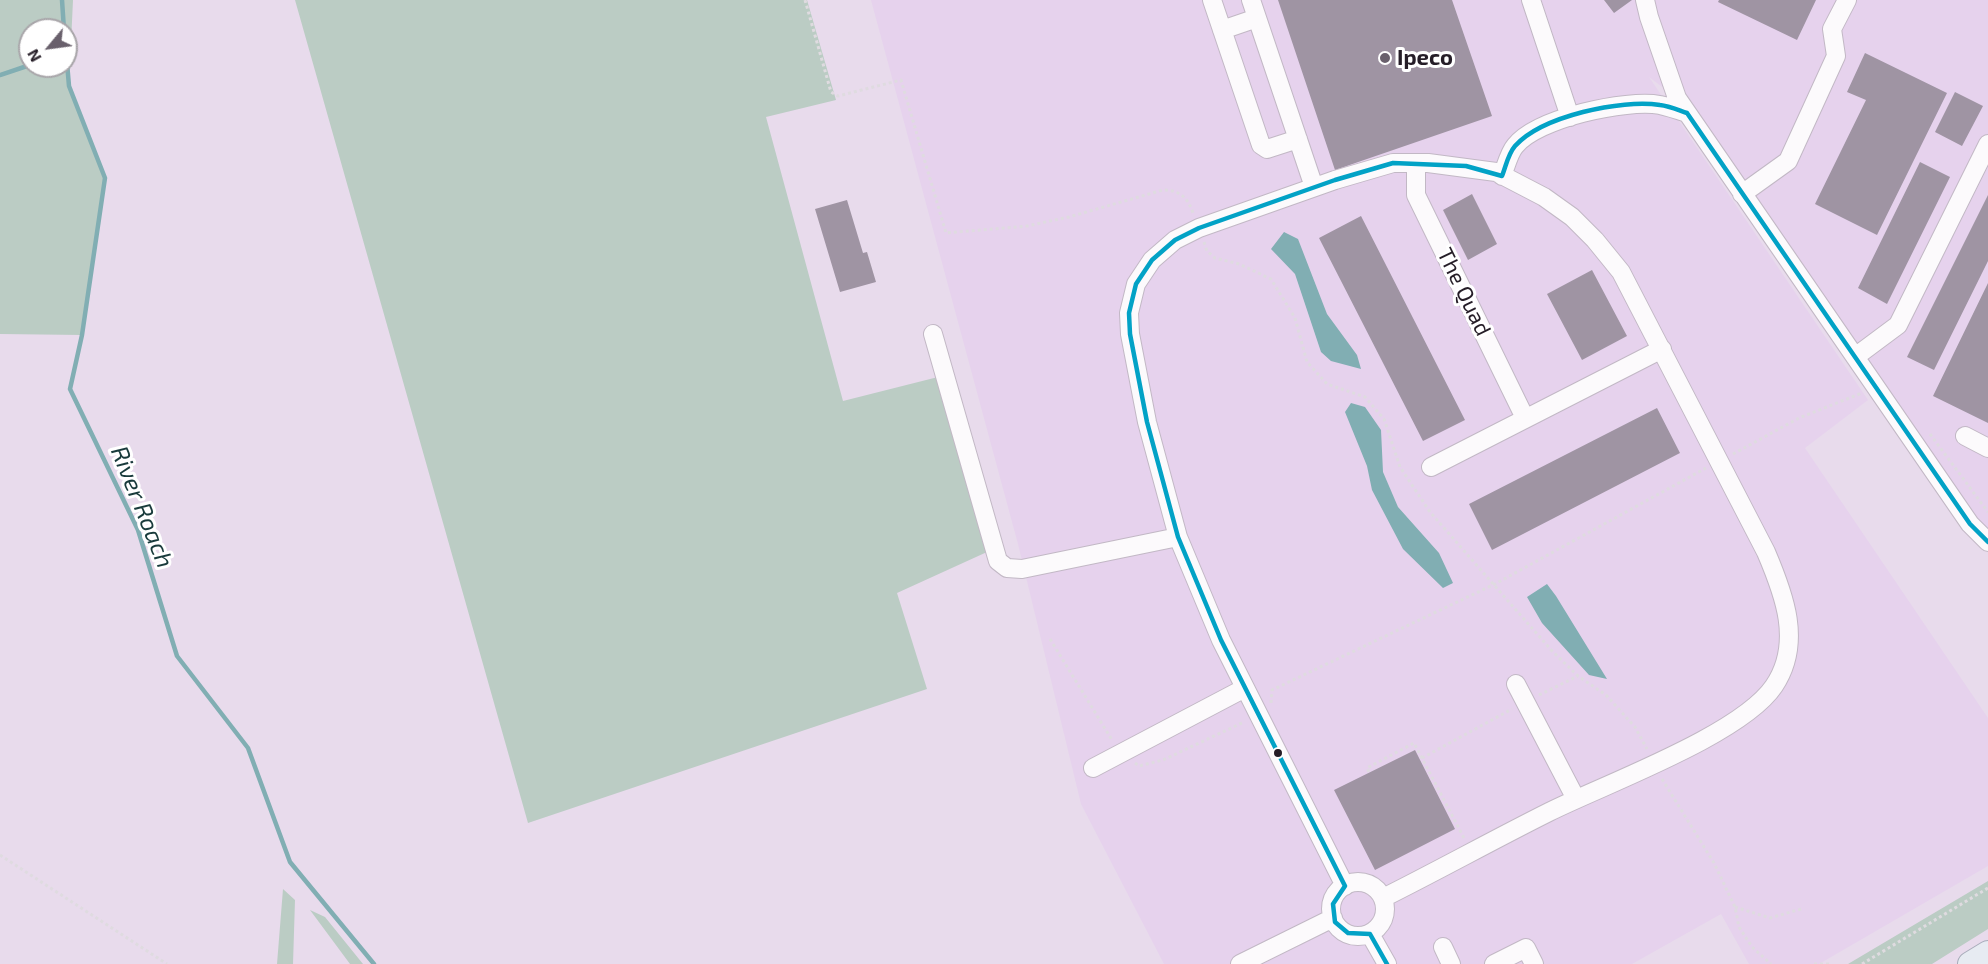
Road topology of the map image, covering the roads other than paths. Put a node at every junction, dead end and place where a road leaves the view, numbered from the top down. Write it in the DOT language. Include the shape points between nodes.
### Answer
graph roads {
  1 [pos="1212,0"];
  2 [pos="1251,0"];
  3 [pos="1531,0"];
  4 [pos="1645,0"];
  5 [pos="1847,0"];
  6 [pos="1257,18"];
  7 [pos="1222,30"];
  8 [pos="1687,113"];
  9 [pos="1570,117"];
  10 [pos="1298,139"];
  11 [pos="1988,144"];
  12 [pos="1416,163"];
  13 [pos="1502,176"];
  14 [pos="1314,187"];
  15 [pos="1742,194"];
  16 [pos="933,334"];
  17 [pos="1662,348"];
  18 [pos="1855,357"];
  19 [pos="1525,418"];
  20 [pos="1965,436"];
  21 [pos="1988,448"];
  22 [pos="1431,467"];
  23 [pos="1178,537"];
  24 [pos="1988,542"];
  25 [pos="1516,684"];
  26 [pos="1245,688"];
  27 [pos="1093,768"];
  28 [pos="1576,800"];
  29 [pos="1345,886"];
  30 [pos="1383,898"];
  31 [pos="1333,918"];
  32 [pos="1370,934"];
  33 [pos="1988,953"];
  34 [pos="1240,964"];
  35 [pos="1387,964"];
  36 [pos="1494,964"];
  37 [pos="1534,964"];
  38 [pos="1970,964"];
  1 -- 7 [label="street"];
  2 -- 6 [label="street"];
  3 -- 9 [label="street"];
  4 -- 8 [label="street" via="1677,98"];
  5 -- 15 [label="street" via="1832,30 1836,56 1788,161"];
  6 -- 7 [label="street"];
  6 -- 10 [label="street"];
  7 -- 10 [label="street" via="1261,145 1267,149"];
  8 -- 9 [label="street" via="1658,105 1619,107"];
  8 -- 15 [label="street"];
  9 -- 13 [label="street" via="1524,136 1513,147"];
  10 -- 14 [label="street"];
  11 -- 18 [label="street" via="1898,325"];
  12 -- 13 [label="street" via="1466,166"];
  12 -- 14 [label="street" via="1393,163"];
  12 -- 19 [label="street, The Quad" via="1416,195"];
  13 -- 17 [label="street" via="1544,197 1595,240 1621,272"];
  14 -- 23 [label="street" via="1174,240 1152,260 1136,284 1130,313 1131,334 1148,422"];
  15 -- 18 [label="street"];
  16 -- 23 [label="street" via="998,561 1007,568 1022,569"];
  17 -- 19 [label="street"];
  17 -- 28 [label="street" via="1782,590 1790,621 1783,666 1766,695 1722,730"];
  18 -- 24 [label="street" via="1970,524"];
  19 -- 22 [label="street"];
  20 -- 21 [label="street"];
  23 -- 26 [label="street"];
  25 -- 28 [label="street"];
  26 -- 27 [label="street"];
  26 -- 29 [label="street"];
  28 -- 30 [label="street"];
  29 -- 30 [label="street" via="1370,885"];
  29 -- 31 [label="street" via="1333,900"];
  30 -- 32 [label="street" via="1383,922"];
  31 -- 32 [label="street" via="1344,932"];
  31 -- 34 [label="street"];
  32 -- 35 [label="street"];
  33 -- 38 [label="main road"];
  36 -- 37 [label="street" via="1526,948"];
}
